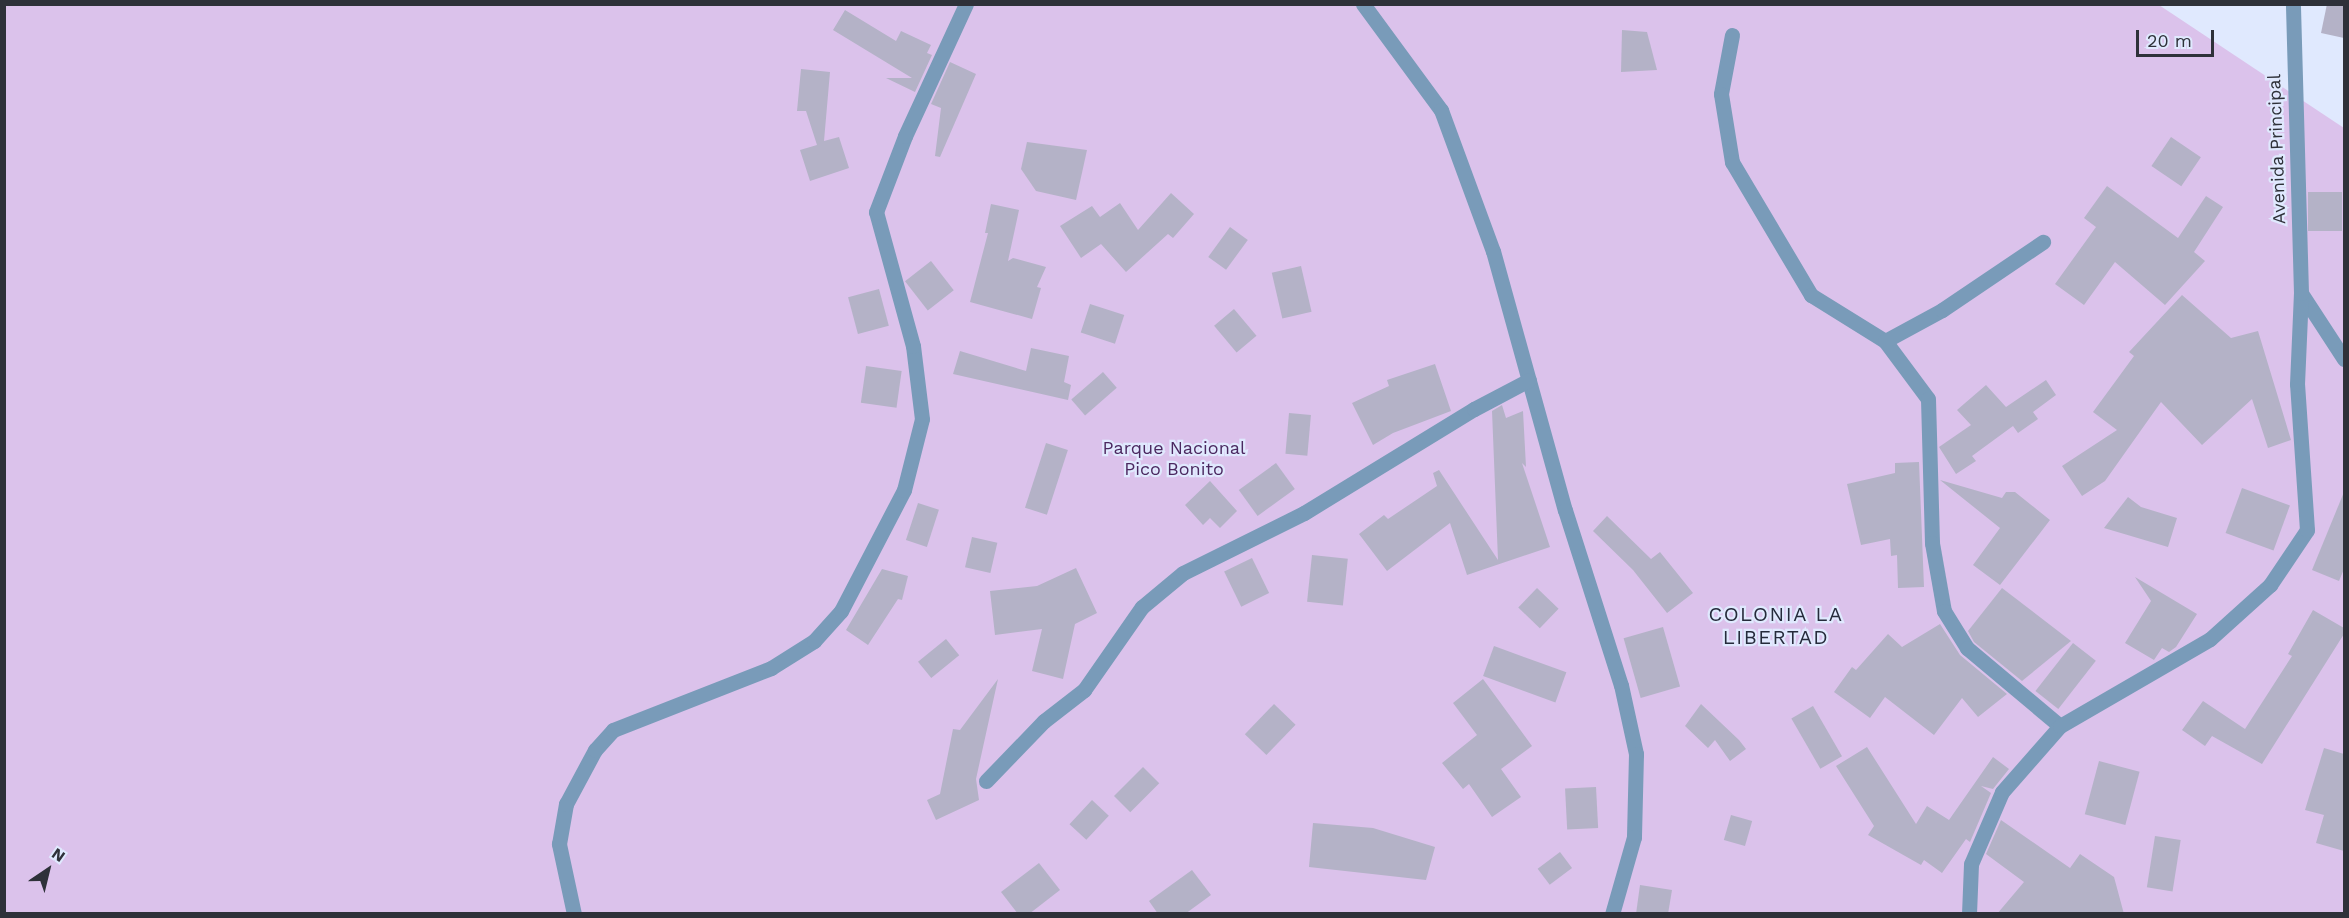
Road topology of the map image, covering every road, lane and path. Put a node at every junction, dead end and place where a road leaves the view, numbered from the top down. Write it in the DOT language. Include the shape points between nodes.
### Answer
graph roads {
  1 [pos="966,4"];
  2 [pos="1363,4"];
  3 [pos="2292,6"];
  4 [pos="1732,35"];
  5 [pos="2043,242"];
  6 [pos="2301,293"];
  7 [pos="1885,341"];
  8 [pos="2344,359"];
  9 [pos="1529,380"];
  10 [pos="2060,726"];
  11 [pos="986,781"];
  12 [pos="574,914"];
  13 [pos="1612,914"];
  14 [pos="1969,914"];
  1 -- 12 [label="street" via="905,136 876,212 913,346 922,419 904,490 841,611 814,641 771,668 613,730 596,750 566,804 560,844"];
  2 -- 9 [label="street" via="1441,110 1493,251"];
  3 -- 6 [label="street, Avenida Principal"];
  4 -- 7 [label="street" via="1721,94 1732,162 1811,295"];
  5 -- 7 [label="street" via="1942,310"];
  6 -- 8 [label="street"];
  6 -- 10 [label="street, Avenida Principal" via="2297,384 2307,530 2270,585 2210,639"];
  7 -- 10 [label="street" via="1928,399 1932,543 1944,611 1967,648"];
  9 -- 11 [label="street" via="1474,409 1304,513 1183,573 1142,608 1084,690 1044,721"];
  9 -- 13 [label="street" via="1565,510 1621,685 1636,754 1634,837"];
  10 -- 14 [label="street, Avenida Principal" via="2002,792 1971,864"];
}
